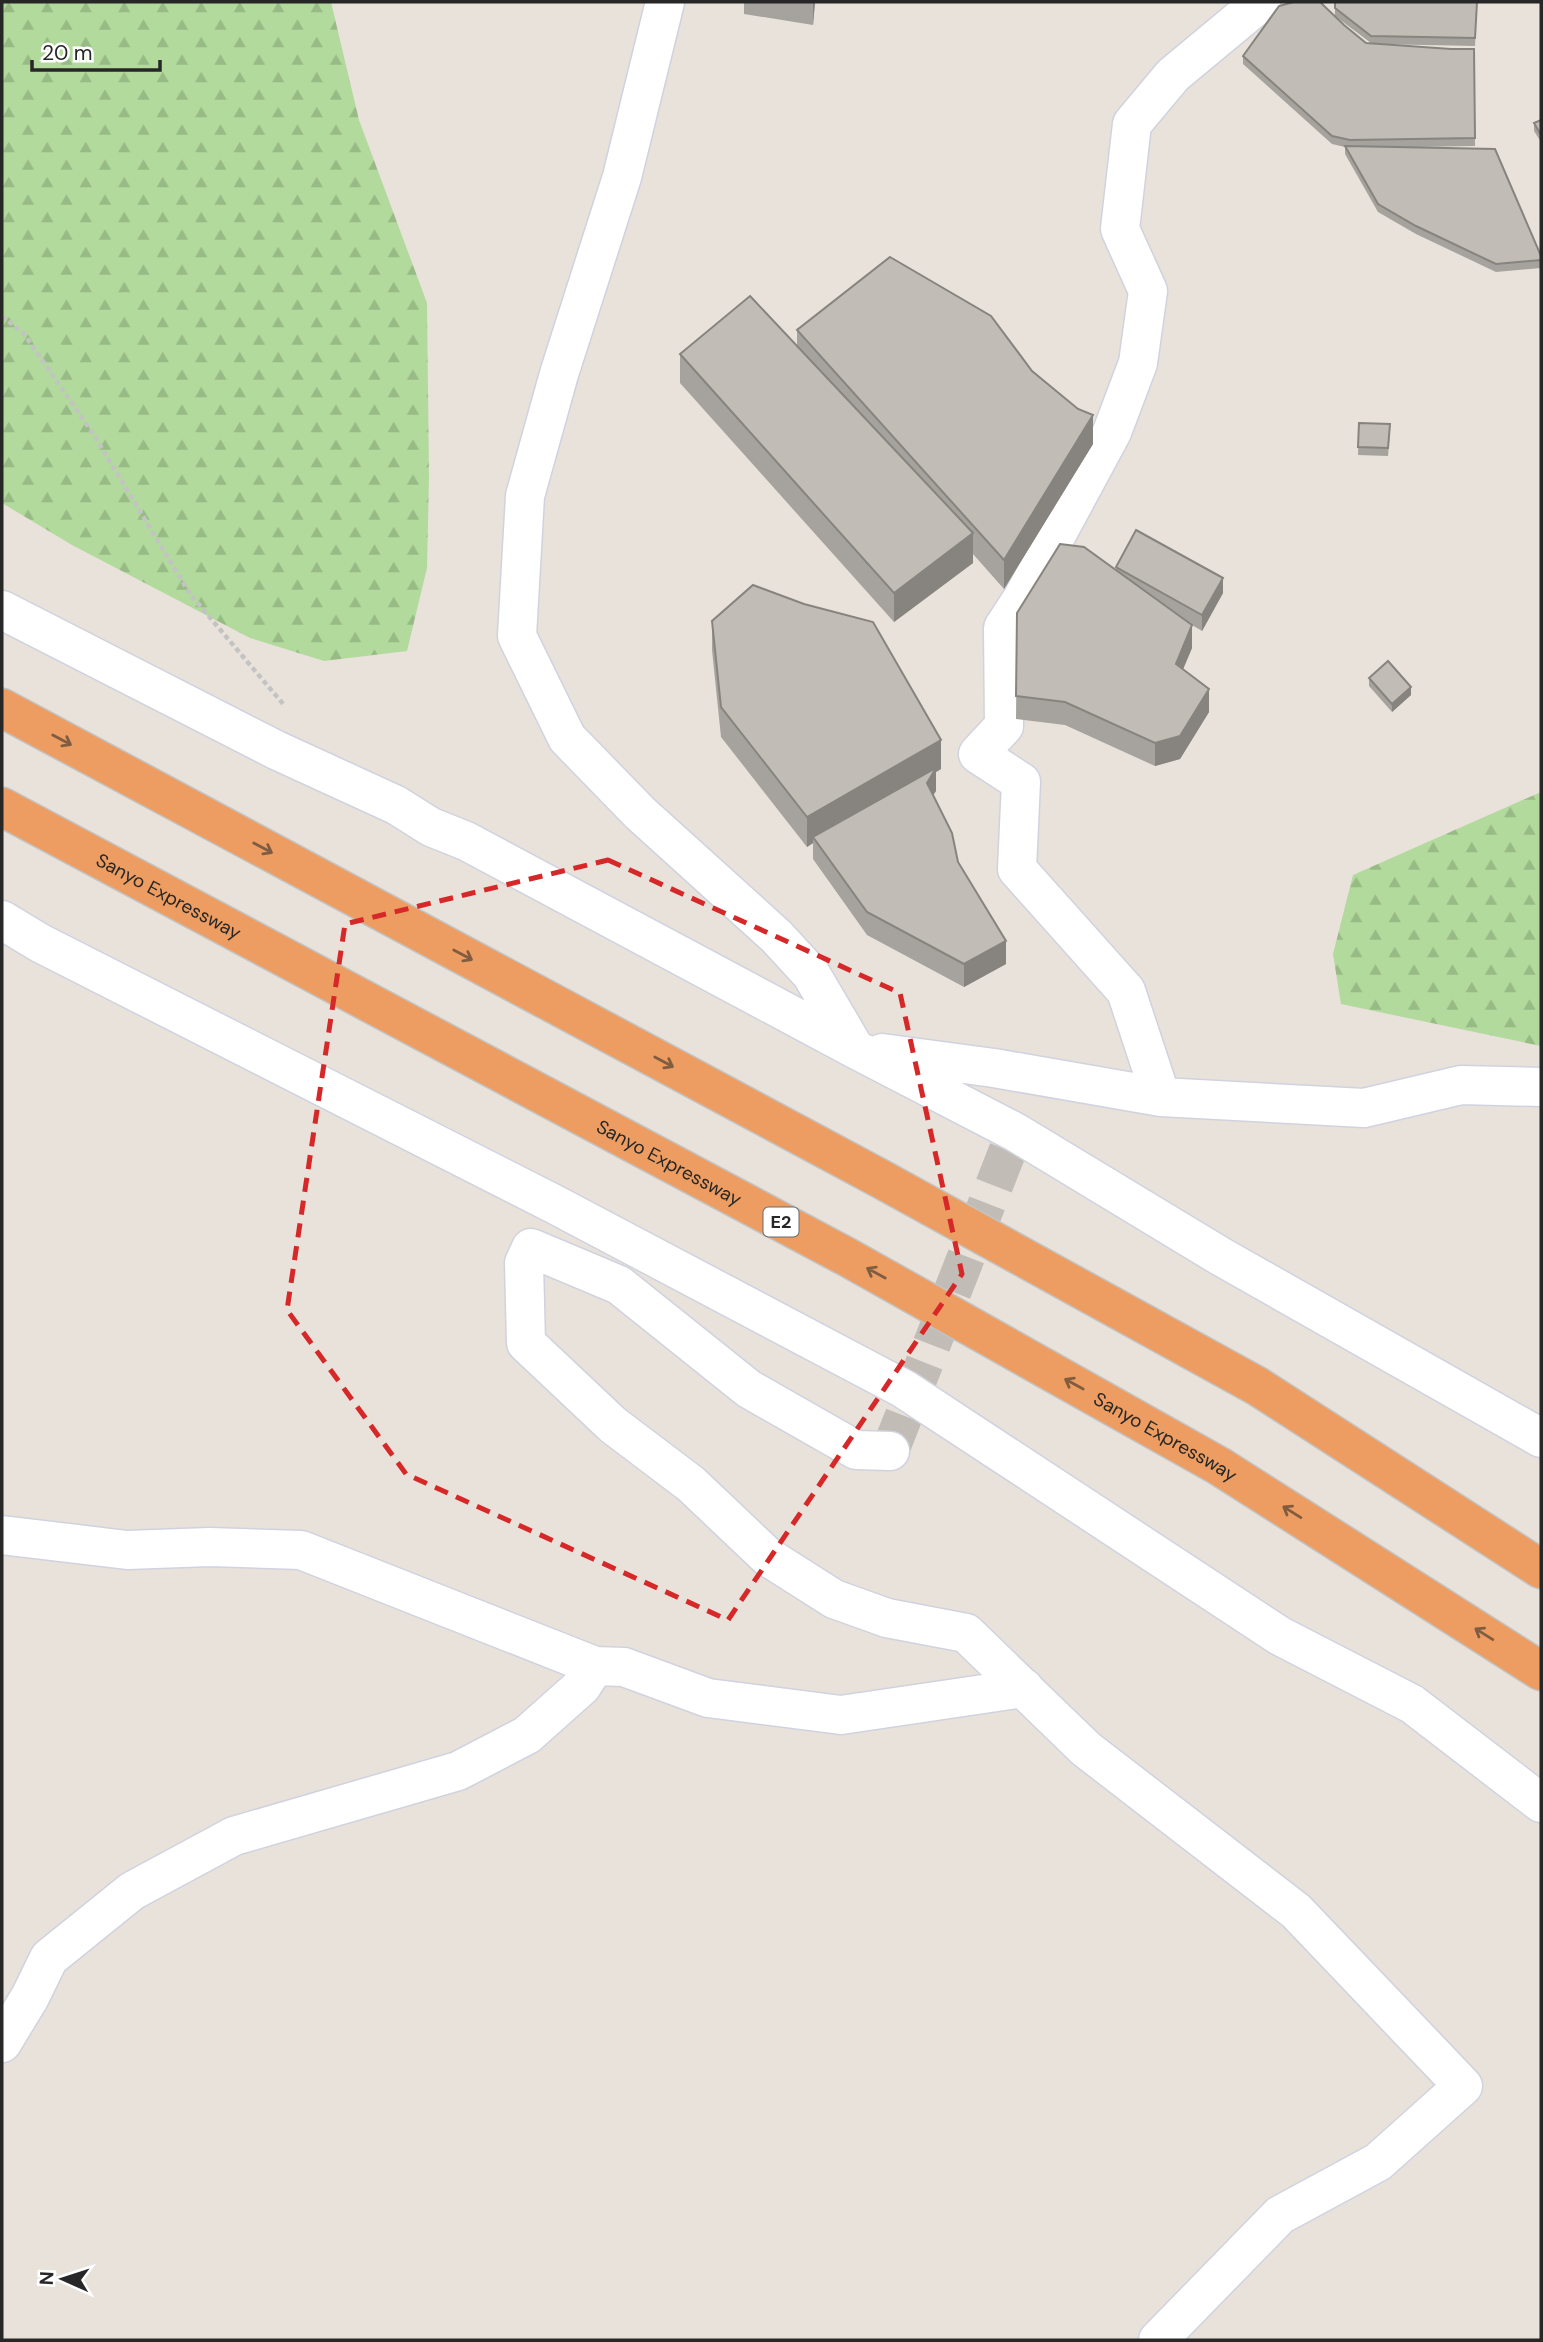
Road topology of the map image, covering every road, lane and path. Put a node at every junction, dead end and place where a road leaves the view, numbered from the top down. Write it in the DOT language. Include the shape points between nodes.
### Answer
graph roads {
  1 [pos="665,2"];
  2 [pos="1261,2"];
  3 [pos="2,316"];
  4 [pos="2,610"];
  5 [pos="2,708"];
  6 [pos="288,710"];
  7 [pos="2,807"];
  8 [pos="2,920"];
  9 [pos="855,1049"];
  10 [pos="1541,1087"];
  11 [pos="1161,1097"];
  12 [pos="1541,1438"];
  13 [pos="890,1451"];
  14 [pos="2,1535"];
  15 [pos="1541,1569"];
  16 [pos="595,1666"];
  17 [pos="1541,1671"];
  18 [pos="1024,1688"];
  19 [pos="1541,1803"];
  20 [pos="2,2043"];
  21 [pos="1158,2340"];
  1 -- 9 [label="street" via="622,177 525,496 517,635 567,738 640,813 777,937 811,974"];
  2 -- 11 [label="street" via="1173,75 1132,124 1120,229 1148,291 1138,363 1112,432 1003,628 1004,726 978,754 1021,782 1017,869 1126,991"];
  3 -- 6 [label="path" via="24,334 92,432 190,594"];
  4 -- 9 [label="street" via="466,841"];
  5 -- 15 [label="highway, one-way" via="1256,1385"];
  17 -- 7 [label="highway, Sanyo Expressway / E2, one-way" via="1219,1466 847,1257"];
  8 -- 19 [label="street" via="904,1389 1280,1636 1412,1703"];
  9 -- 11 [label="street"];
  9 -- 12 [label="street" via="1015,1132 1220,1256"];
  10 -- 11 [label="street" via="1461,1085 1364,1108"];
  13 -- 18 [label="street" via="856,1450 749,1389 619,1285 531,1248 524,1263 526,1343 613,1425 691,1484 768,1557 834,1599 887,1618 966,1633"];
  14 -- 16 [label="street" via="127,1550 300,1550"];
  16 -- 18 [label="street" via="624,1667 708,1698 841,1715"];
  16 -- 20 [label="street" via="582,1686 527,1735 458,1772 234,1836 132,1891 48,1958"];
  18 -- 21 [label="street" via="1086,1749 1296,1911 1463,2087 1378,2162 1280,2215"];
}
